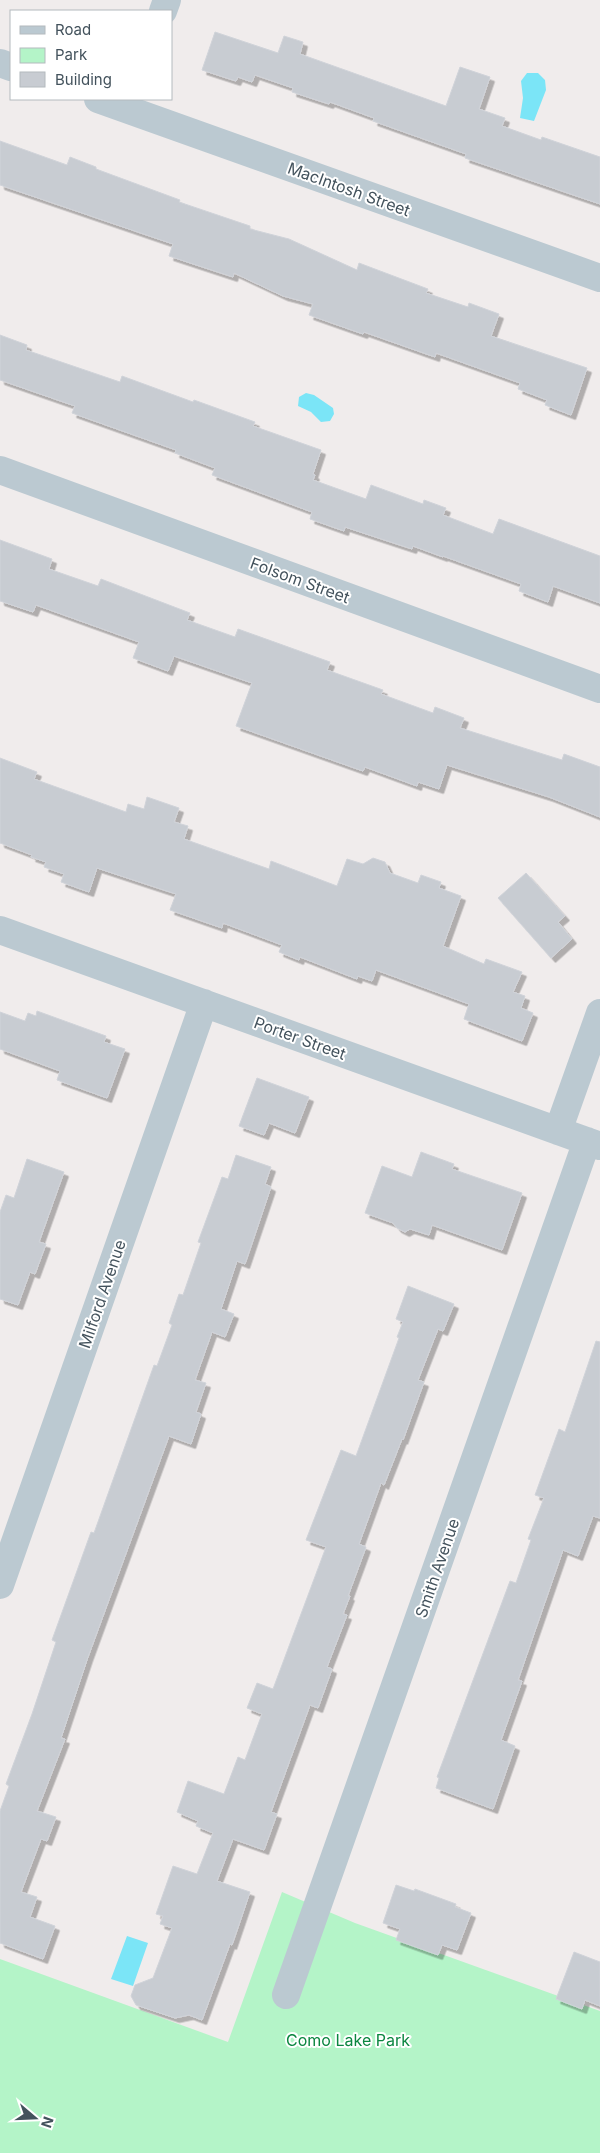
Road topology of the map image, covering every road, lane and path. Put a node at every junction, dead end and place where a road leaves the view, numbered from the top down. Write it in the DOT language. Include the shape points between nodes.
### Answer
graph roads {
  1 [pos="104,100"];
  2 [pos="130,104"];
  3 [pos="600,278"];
  4 [pos="0,470"];
  5 [pos="600,689"];
  6 [pos="0,930"];
  7 [pos="204,1003"];
  8 [pos="600,1013"];
  9 [pos="558,1131"];
  10 [pos="593,1144"];
  11 [pos="0,1585"];
  12 [pos="286,1995"];
  1 -- 2 [label="street, MacIntosh Street"];
  2 -- 3 [label="street, MacIntosh Street"];
  4 -- 5 [label="street, Folsom Street"];
  6 -- 7 [label="street, Porter Street"];
  7 -- 9 [label="street, Porter Street"];
  7 -- 11 [label="street, Milford Avenue"];
  8 -- 9 [label="street"];
  9 -- 10 [label="street, Porter Street"];
  10 -- 12 [label="street, Smith Avenue"];
}
